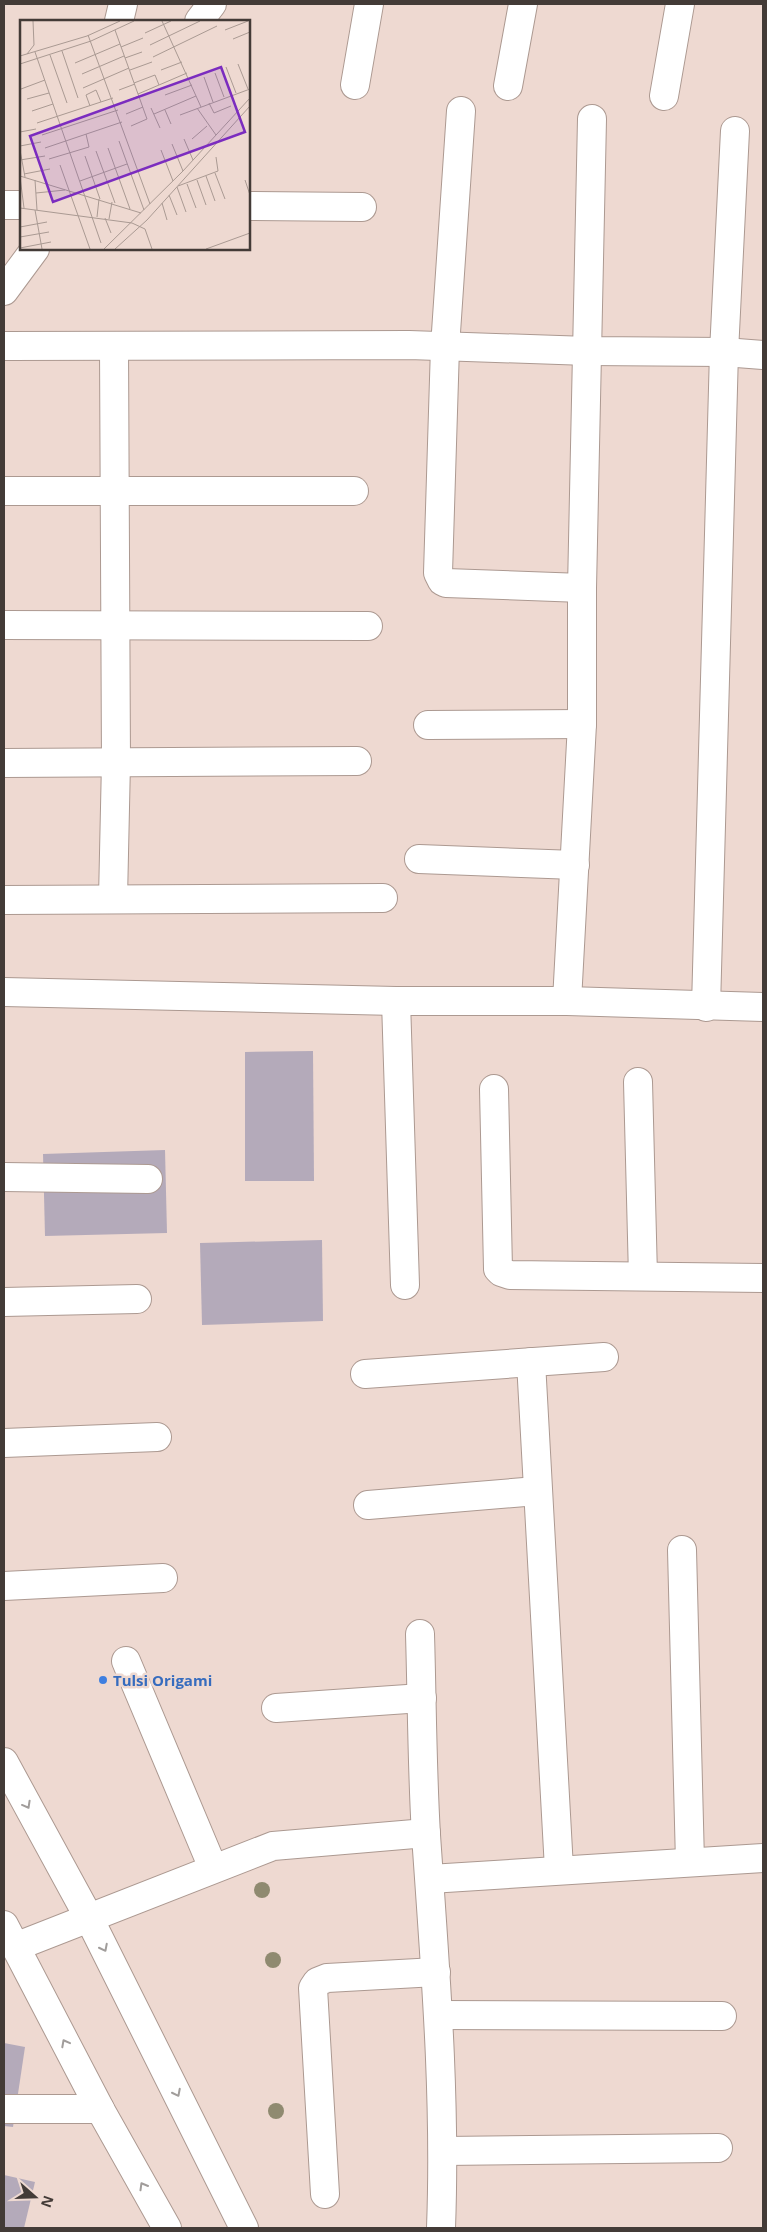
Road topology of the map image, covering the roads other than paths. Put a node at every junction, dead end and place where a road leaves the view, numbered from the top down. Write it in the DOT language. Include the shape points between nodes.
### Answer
graph roads {
  1 [pos="123,4"];
  2 [pos="212,4"];
  3 [pos="369,4"];
  4 [pos="523,4"];
  5 [pos="680,4"];
  6 [pos="119,20"];
  7 [pos="200,20"];
  8 [pos="355,85"];
  9 [pos="508,86"];
  10 [pos="664,96"];
  11 [pos="461,110"];
  12 [pos="592,119"];
  13 [pos="735,131"];
  14 [pos="4,205"];
  15 [pos="20,205"];
  16 [pos="250,206"];
  17 [pos="362,207"];
  18 [pos="34,250"];
  19 [pos="4,291"];
  20 [pos="4,346"];
  21 [pos="445,346"];
  22 [pos="114,347"];
  23 [pos="588,351"];
  24 [pos="724,352"];
  25 [pos="763,355"];
  26 [pos="4,491"];
  27 [pos="115,491"];
  28 [pos="354,491"];
  29 [pos="582,588"];
  30 [pos="4,625"];
  31 [pos="114,626"];
  32 [pos="368,626"];
  33 [pos="582,724"];
  34 [pos="428,725"];
  35 [pos="357,761"];
  36 [pos="116,762"];
  37 [pos="4,763"];
  38 [pos="419,859"];
  39 [pos="574,865"];
  40 [pos="383,898"];
  41 [pos="113,899"];
  42 [pos="4,900"];
  43 [pos="4,992"];
  44 [pos="396,1001"];
  45 [pos="567,1001"];
  46 [pos="706,1007"];
  47 [pos="763,1007"];
  48 [pos="638,1082"];
  49 [pos="494,1089"];
  50 [pos="4,1177"];
  51 [pos="148,1179"];
  52 [pos="643,1276"];
  53 [pos="763,1278"];
  54 [pos="405,1285"];
  55 [pos="137,1299"];
  56 [pos="4,1302"];
  57 [pos="604,1357"];
  58 [pos="531,1362"];
  59 [pos="365,1374"];
  60 [pos="157,1437"];
  61 [pos="4,1442"];
  62 [pos="537,1491"];
  63 [pos="368,1505"];
  64 [pos="682,1550"];
  65 [pos="164,1578"];
  66 [pos="4,1586"];
  67 [pos="420,1634"];
  68 [pos="126,1661"];
  69 [pos="422,1698"];
  70 [pos="276,1708"];
  71 [pos="4,1762"];
  72 [pos="426,1834"];
  73 [pos="763,1858"];
  74 [pos="690,1862"];
  75 [pos="213,1868"];
  76 [pos="559,1869"];
  77 [pos="430,1879"];
  78 [pos="89,1918"];
  79 [pos="10,1936"];
  80 [pos="436,1972"];
  81 [pos="439,2015"];
  82 [pos="722,2016"];
  83 [pos="4,2109"];
  84 [pos="100,2109"];
  85 [pos="718,2148"];
  86 [pos="444,2151"];
  87 [pos="325,2194"];
  88 [pos="167,2228"];
  89 [pos="244,2228"];
  90 [pos="441,2228"];
  1 -- 6 [label="street"];
  2 -- 7 [label="street"];
  3 -- 8 [label="street"];
  4 -- 9 [label="street"];
  5 -- 10 [label="street"];
  11 -- 21 [label="street"];
  12 -- 23 [label="street"];
  13 -- 24 [label="street"];
  14 -- 15 [label="street"];
  16 -- 17 [label="street"];
  18 -- 19 [label="street"];
  20 -- 22 [label="street"];
  21 -- 22 [label="street"];
  21 -- 23 [label="street"];
  21 -- 29 [label="street" via="439,578 446,583"];
  22 -- 27 [label="street"];
  23 -- 24 [label="street"];
  23 -- 29 [label="street"];
  24 -- 25 [label="street"];
  24 -- 46 [label="street"];
  26 -- 27 [label="street"];
  27 -- 28 [label="street"];
  27 -- 31 [label="street"];
  29 -- 33 [label="street"];
  30 -- 31 [label="street"];
  31 -- 32 [label="street"];
  31 -- 36 [label="street"];
  33 -- 34 [label="street"];
  33 -- 39 [label="street"];
  35 -- 36 [label="street"];
  36 -- 37 [label="street"];
  36 -- 41 [label="street"];
  38 -- 39 [label="street"];
  39 -- 45 [label="street"];
  40 -- 41 [label="street"];
  41 -- 42 [label="street"];
  43 -- 44 [label="street"];
  44 -- 45 [label="street"];
  44 -- 54 [label="street"];
  45 -- 46 [label="street"];
  46 -- 47 [label="street"];
  48 -- 52 [label="street"];
  49 -- 52 [label="street" via="498,1269 510,1275"];
  50 -- 51 [label="street"];
  52 -- 53 [label="street"];
  55 -- 56 [label="street"];
  57 -- 58 [label="street"];
  58 -- 59 [label="street"];
  58 -- 62 [label="street"];
  60 -- 61 [label="street"];
  62 -- 63 [label="street"];
  62 -- 76 [label="street"];
  64 -- 74 [label="street"];
  65 -- 66 [label="street"];
  67 -- 69 [label="street"];
  68 -- 75 [label="street"];
  69 -- 70 [label="street"];
  69 -- 72 [label="street"];
  71 -- 78 [label="street, one-way"];
  72 -- 75 [label="street" via="289,1843"];
  72 -- 77 [label="street"];
  73 -- 74 [label="street"];
  74 -- 76 [label="street"];
  75 -- 78 [label="street"];
  76 -- 77 [label="street"];
  77 -- 80 [label="street"];
  78 -- 79 [label="street"];
  78 -- 89 [label="street, one-way"];
  84 -- 79 [label="street, one-way"];
  80 -- 81 [label="street"];
  80 -- 87 [label="street" via="327,1978 317,1982 314,1988"];
  81 -- 82 [label="street"];
  81 -- 86 [label="street"];
  83 -- 84 [label="street"];
  88 -- 84 [label="street, one-way"];
  85 -- 86 [label="street"];
  86 -- 90 [label="street"];
}
